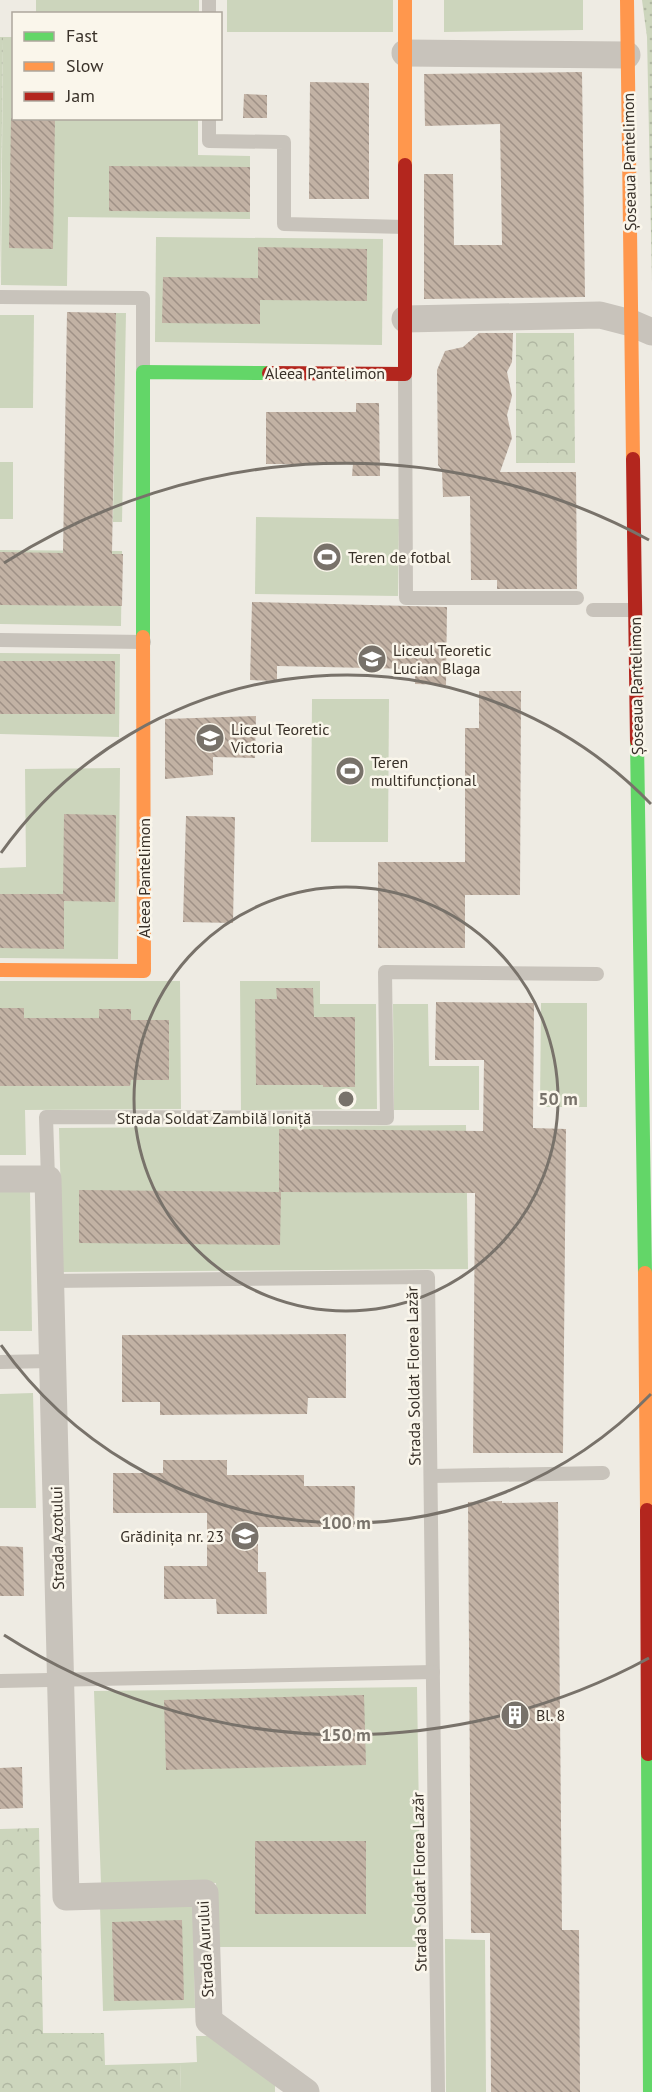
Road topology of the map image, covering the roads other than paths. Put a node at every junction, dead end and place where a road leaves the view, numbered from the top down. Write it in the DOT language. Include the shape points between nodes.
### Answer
graph roads {
  1 [pos="405,0"];
  2 [pos="627,0"];
  3 [pos="405,53"];
  4 [pos="627,55"];
  5 [pos="209,120"];
  6 [pos="405,227"];
  7 [pos="0,297"];
  8 [pos="405,320"];
  9 [pos="642,327"];
  10 [pos="143,372"];
  11 [pos="405,374"];
  12 [pos="577,598"];
  13 [pos="593,610"];
  14 [pos="635,610"];
  15 [pos="0,640"];
  16 [pos="144,642"];
  17 [pos="0,970"];
  18 [pos="597,974"];
  19 [pos="0,1179"];
  20 [pos="48,1179"];
  21 [pos="50,1281"];
  22 [pos="52,1361"];
  23 [pos="0,1362"];
  24 [pos="603,1473"];
  25 [pos="431,1476"];
  26 [pos="433,1672"];
  27 [pos="60,1681"];
  28 [pos="0,1682"];
  29 [pos="66,1897"];
  30 [pos="306,2092"];
  31 [pos="438,2092"];
  32 [pos="650,2092"];
  1 -- 3 [label="main road, Aleea Pantelimon"];
  2 -- 4 [label="main road, Șoseaua Pantelimon"];
  3 -- 4 [label="street"];
  3 -- 6 [label="main road, Aleea Pantelimon"];
  4 -- 9 [label="main road, Șoseaua Pantelimon"];
  5 -- 6 [label="lane" via="209,141 284,142 284,224"];
  6 -- 8 [label="main road, Aleea Pantelimon"];
  7 -- 10 [label="lane, Aleea Pantelimon" via="143,298"];
  8 -- 9 [label="street" via="600,315"];
  8 -- 11 [label="main road, Aleea Pantelimon"];
  9 -- 14 [label="main road, Șoseaua Pantelimon"];
  10 -- 11 [label="main road, Aleea Pantelimon"];
  10 -- 16 [label="main road, Aleea Pantelimon"];
  11 -- 12 [label="lane" via="406,598"];
  13 -- 14 [label="lane"];
  14 -- 32 [label="main road, Șoseaua Pantelimon" via="647,1455"];
  15 -- 16 [label="lane"];
  16 -- 17 [label="main road, Aleea Pantelimon" via="144,971"];
  18 -- 20 [label="lane, Strada Soldat Zambilă Ioniță" via="386,972 387,1118 46,1117"];
  19 -- 20 [label="street"];
  20 -- 21 [label="street, Strada Azotului"];
  21 -- 22 [label="street, Strada Azotului"];
  21 -- 25 [label="lane, Strada Soldat Florea Lazăr" via="428,1277"];
  22 -- 23 [label="lane"];
  22 -- 27 [label="street, Strada Azotului"];
  24 -- 25 [label="lane"];
  25 -- 26 [label="lane, Strada Soldat Florea Lazăr"];
  26 -- 27 [label="lane"];
  26 -- 31 [label="lane, Strada Soldat Florea Lazăr"];
  27 -- 28 [label="lane"];
  27 -- 29 [label="street, Strada Azotului"];
  29 -- 30 [label="street, Strada Aurului" via="205,1893 209,2021"];
}
